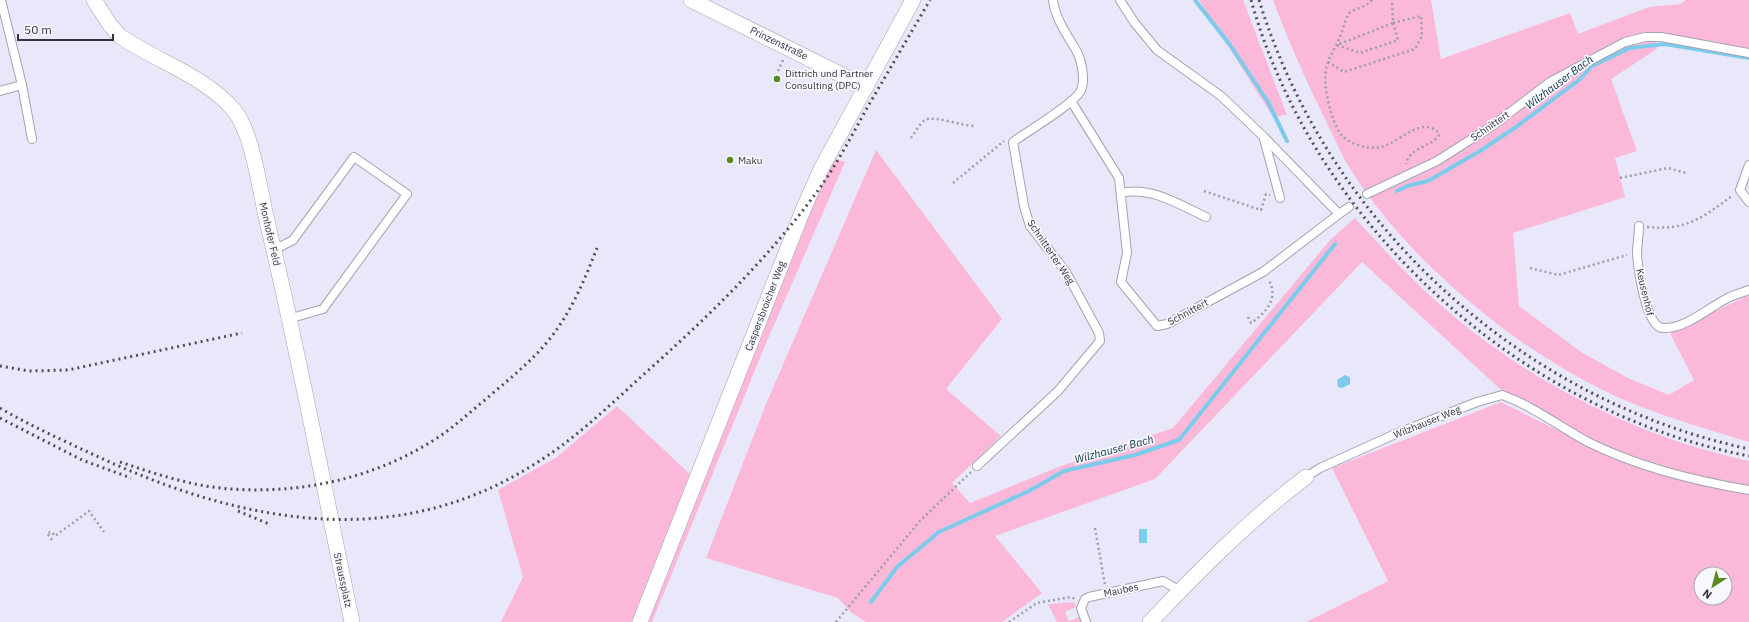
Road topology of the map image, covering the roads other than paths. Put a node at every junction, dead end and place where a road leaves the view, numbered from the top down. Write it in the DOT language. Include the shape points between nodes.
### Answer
graph roads {
  1 [pos="1,0"];
  2 [pos="94,0"];
  3 [pos="691,0"];
  4 [pos="913,0"];
  5 [pos="1053,0"];
  6 [pos="1120,0"];
  7 [pos="1749,53"];
  8 [pos="22,85"];
  9 [pos="866,87"];
  10 [pos="0,91"];
  11 [pos="1071,101"];
  12 [pos="1264,137"];
  13 [pos="32,140"];
  14 [pos="1749,165"];
  15 [pos="1121,192"];
  16 [pos="1367,194"];
  17 [pos="1280,198"];
  18 [pos="1749,202"];
  19 [pos="1349,206"];
  20 [pos="1339,214"];
  21 [pos="1206,217"];
  22 [pos="1640,226"];
  23 [pos="274,250"];
  24 [pos="1749,290"];
  25 [pos="288,319"];
  26 [pos="977,466"];
  27 [pos="1306,477"];
  28 [pos="1749,490"];
  29 [pos="334,538"];
  30 [pos="1180,591"];
  31 [pos="352,622"];
  32 [pos="640,622"];
  33 [pos="1086,622"];
  34 [pos="1150,622"];
  1 -- 8 [label="lane"];
  2 -- 23 [label="street, Monhofer Feld" via="120,36 205,85 224,100 237,115 250,147"];
  3 -- 9 [label="street, Prinzenstraße"];
  4 -- 9 [label="street, Caspersbroicher Weg"];
  5 -- 11 [label="lane, Schnitterter Weg" via="1063,30 1077,53 1083,76 1080,91"];
  6 -- 12 [label="lane" via="1157,50 1221,96"];
  7 -- 16 [label="lane, Schnittert" via="1661,37 1645,37 1625,42 1550,82 1492,126 1437,161"];
  8 -- 10 [label="lane"];
  8 -- 13 [label="lane"];
  9 -- 32 [label="street, Caspersbroicher Weg" via="803,210"];
  11 -- 15 [label="lane, Schnittert" via="1119,178"];
  11 -- 26 [label="lane, Schnitterter Weg" via="1013,142 1030,226 1066,272 1099,333 1100,341 1058,391"];
  12 -- 17 [label="lane"];
  12 -- 20 [label="lane"];
  14 -- 18 [label="lane" via="1740,190"];
  15 -- 20 [label="lane, Schnittert" via="1127,253 1121,282 1157,326 1167,324 1264,272"];
  15 -- 21 [label="lane" via="1138,190 1160,196"];
  19 -- 20 [label="lane, Schnittert"];
  22 -- 24 [label="lane, Keusenhof" via="1637,252 1639,275 1651,320 1659,328 1681,324 1727,298"];
  23 -- 25 [label="street, Monhofer Feld"];
  23 -- 25 [label="lane" via="293,240 354,157 407,194 322,309"];
  25 -- 29 [label="street, Monhofer Feld"];
  27 -- 28 [label="lane, Wilzhauser Weg" via="1320,468 1393,435 1496,395 1502,395 1613,453 1672,473"];
  27 -- 30 [label="street, Wilzhauser Weg" via="1230,540"];
  29 -- 31 [label="street, Straussplatz"];
  30 -- 33 [label="lane, Maubes" via="1163,582 1089,597 1082,603"];
  30 -- 34 [label="street, Wilzhauser Weg"];
}
